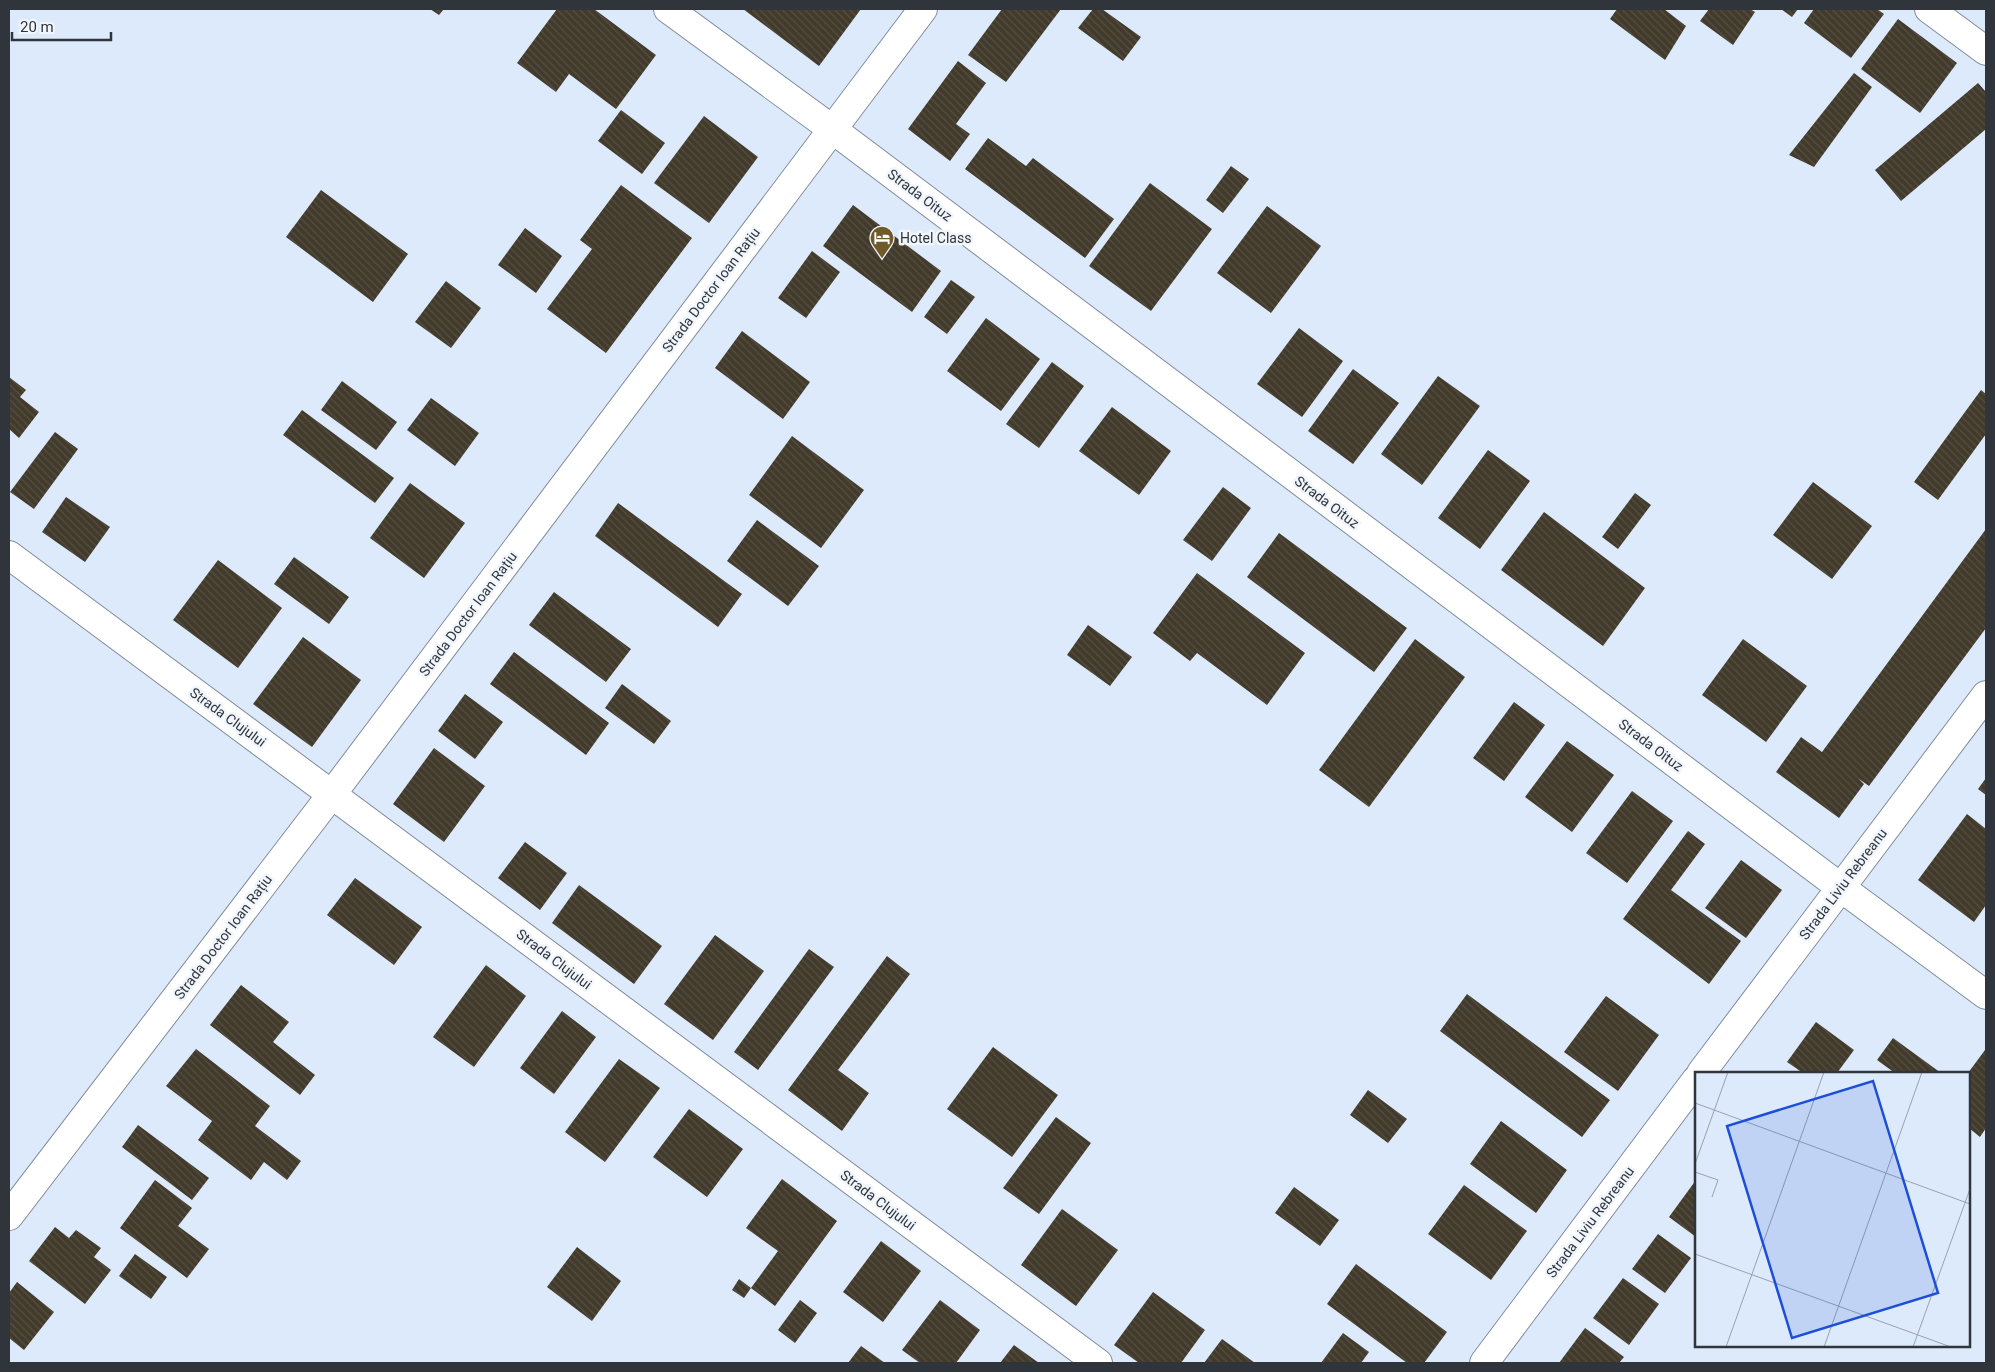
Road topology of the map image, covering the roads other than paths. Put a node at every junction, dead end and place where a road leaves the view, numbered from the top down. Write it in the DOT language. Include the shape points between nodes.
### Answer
graph roads {
  1 [pos="668,9"];
  2 [pos="923,9"];
  3 [pos="1929,9"];
  4 [pos="1986,52"];
  5 [pos="832,129"];
  6 [pos="9,555"];
  7 [pos="1986,695"];
  8 [pos="332,794"];
  9 [pos="1840,887"];
  10 [pos="1986,995"];
  11 [pos="1702,1072"];
  12 [pos="1695,1081"];
  13 [pos="9,1216"];
  14 [pos="1098,1363"];
  15 [pos="1484,1363"];
  1 -- 5 [label="street, Strada Oituz"];
  2 -- 5 [label="street, Strada Doctor Ioan Rațiu"];
  3 -- 4 [label="street"];
  5 -- 8 [label="street, Strada Doctor Ioan Rațiu"];
  5 -- 9 [label="street, Strada Oituz"];
  6 -- 8 [label="street, Strada Clujului"];
  7 -- 9 [label="street, Strada Liviu Rebreanu"];
  8 -- 13 [label="street, Strada Doctor Ioan Rațiu"];
  8 -- 14 [label="street, Strada Clujului"];
  9 -- 10 [label="street, Strada Oituz"];
  9 -- 11 [label="street, Strada Liviu Rebreanu"];
  12 -- 15 [label="street, Strada Liviu Rebreanu"];
}
